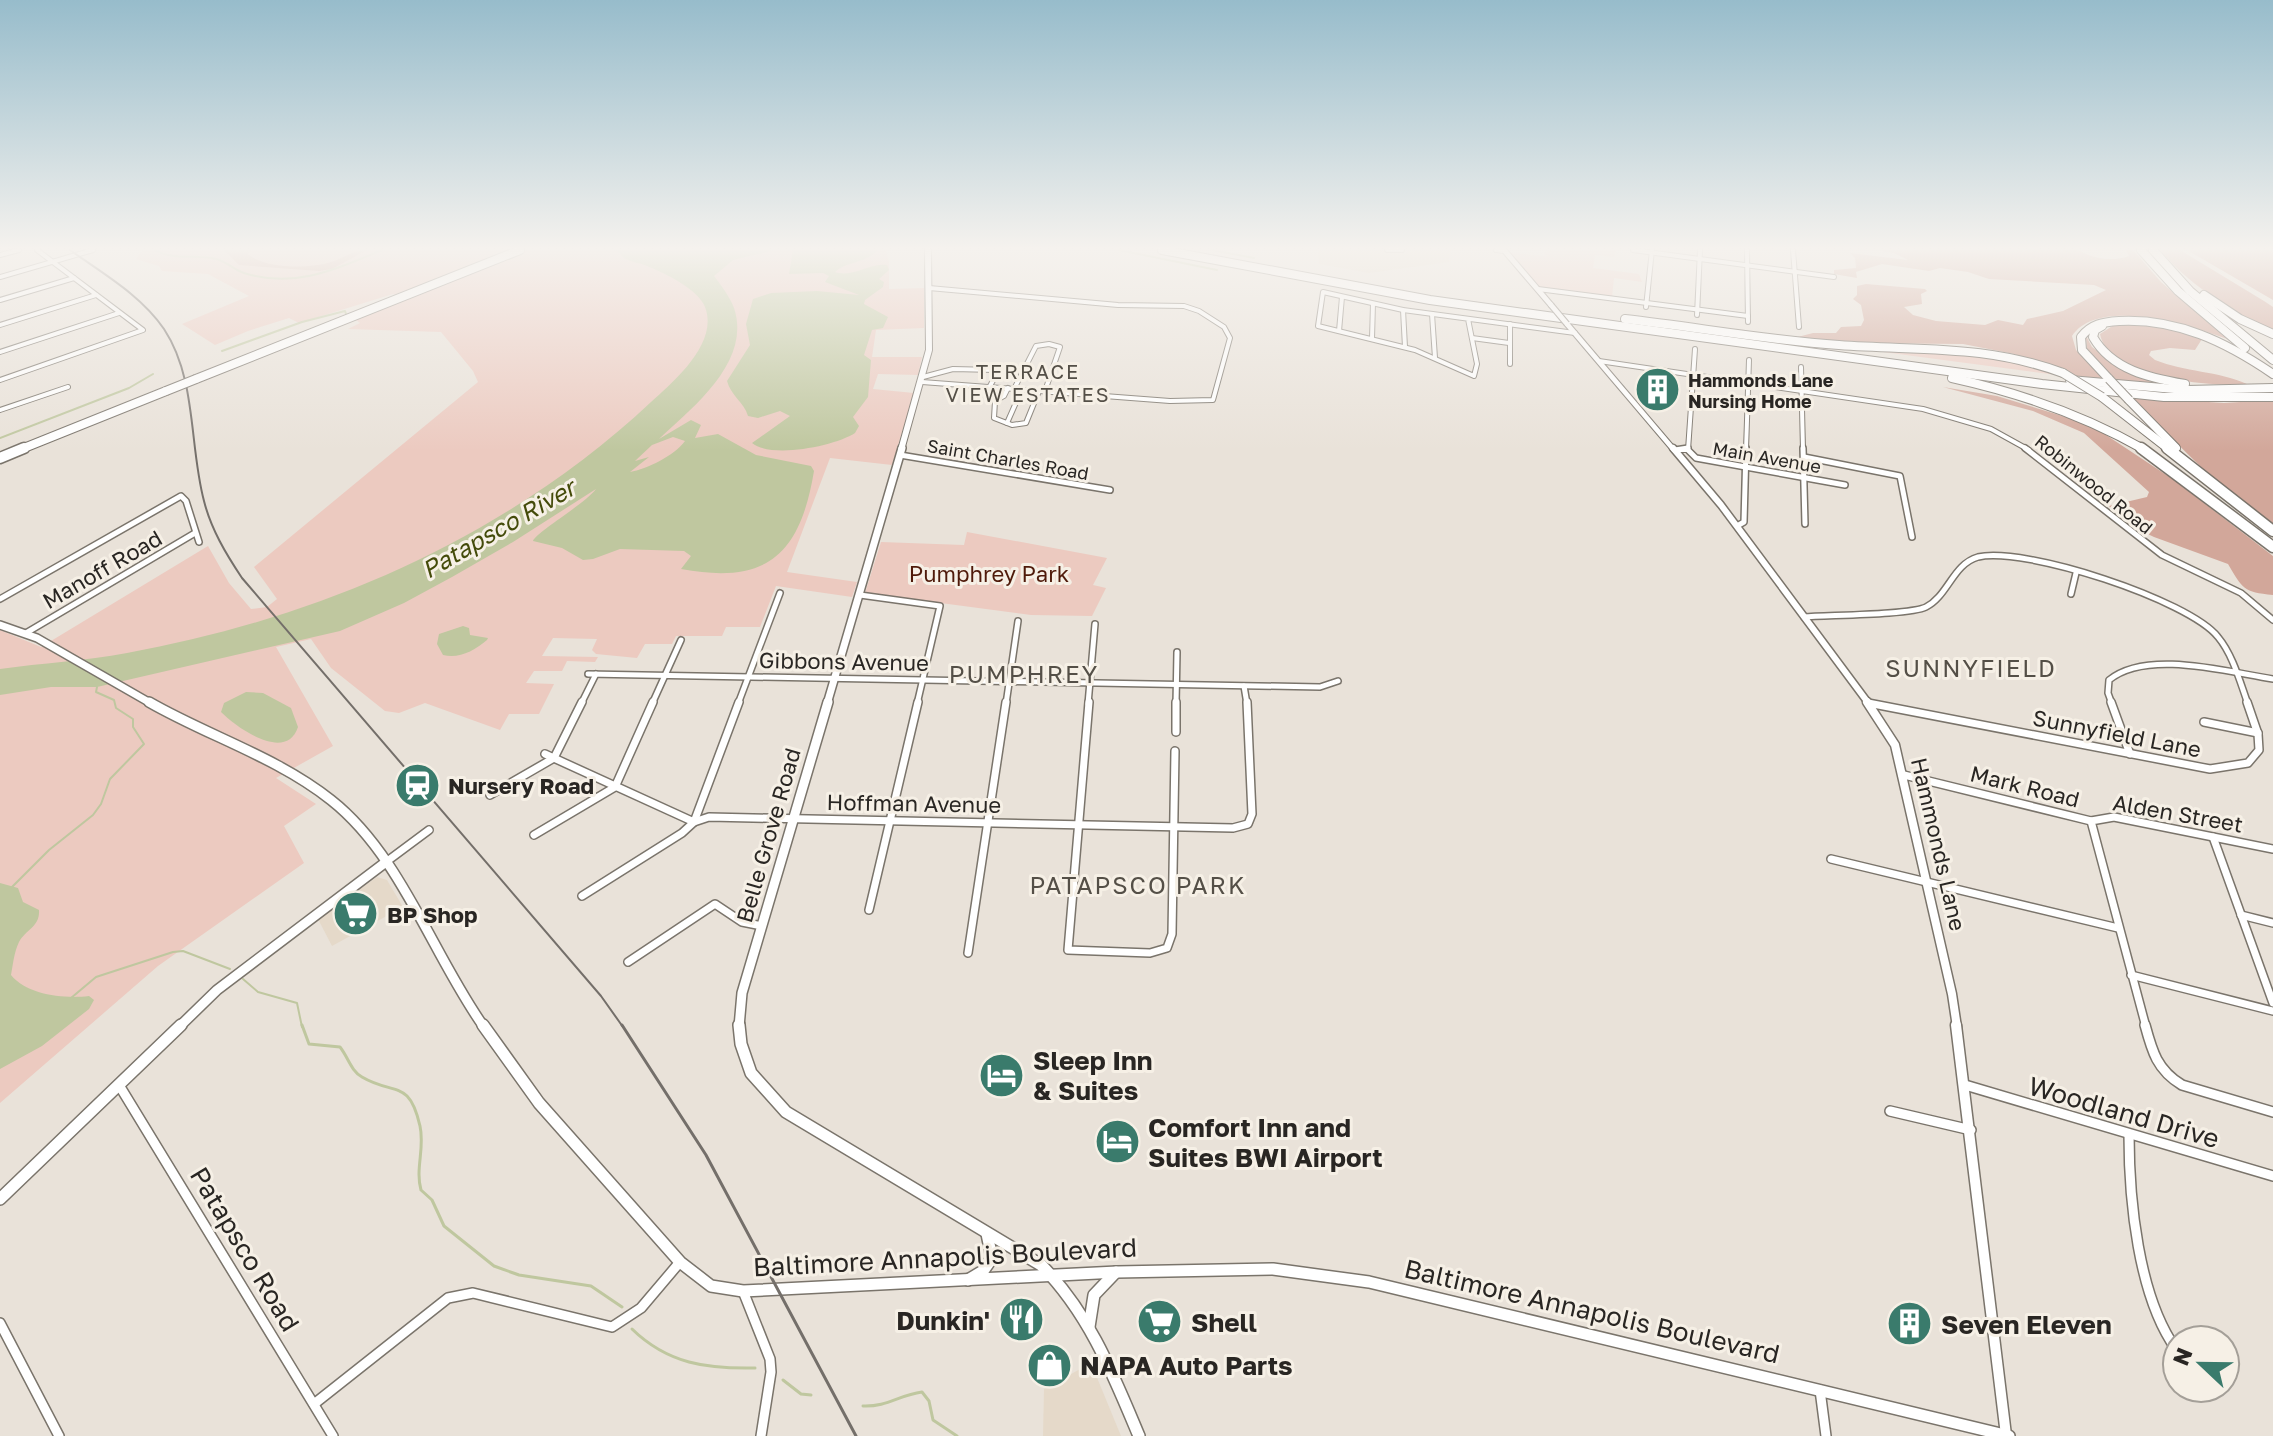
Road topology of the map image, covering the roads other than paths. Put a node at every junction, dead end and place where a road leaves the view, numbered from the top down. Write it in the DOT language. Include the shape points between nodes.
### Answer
graph roads {
  1 [pos="26,317"];
  2 [pos="107,317"];
  3 [pos="125,317"];
  4 [pos="346,317"];
  5 [pos="347,317"];
  6 [pos="929,317"];
  7 [pos="1207,317"];
  8 [pos="1319,317"];
  9 [pos="1340,317"];
  10 [pos="1373,317"];
  11 [pos="1403,317"];
  12 [pos="1432,317"];
  13 [pos="1454,317"];
  14 [pos="1557,317"];
  15 [pos="1561,317"];
  16 [pos="1604,317"];
  17 [pos="1798,317"];
  18 [pos="2207,317"];
  19 [pos="2221,317"];
  20 [pos="2240,317"];
  21 [pos="1468,319"];
  22 [pos="2120,320"];
  23 [pos="1510,324"];
  24 [pos="0,325"];
  25 [pos="1799,327"];
  26 [pos="314,330"];
  27 [pos="1339,331"];
  28 [pos="1575,333"];
  29 [pos="2273,334"];
  30 [pos="1372,338"];
  31 [pos="1472,338"];
  32 [pos="1723,340"];
  33 [pos="1509,343"];
  34 [pos="1405,347"];
  35 [pos="1695,349"];
  36 [pos="0,352"];
  37 [pos="1435,358"];
  38 [pos="1749,360"];
  39 [pos="2273,360"];
  40 [pos="1599,361"];
  41 [pos="1510,364"];
  42 [pos="1801,367"];
  43 [pos="2273,372"];
  44 [pos="1695,374"];
  45 [pos="922,379"];
  46 [pos="0,380"];
  47 [pos="1750,383"];
  48 [pos="990,386"];
  49 [pos="68,387"];
  50 [pos="1011,388"];
  51 [pos="2273,388"];
  52 [pos="166,389"];
  53 [pos="1022,389"];
  54 [pos="1042,391"];
  55 [pos="1803,391"];
  56 [pos="2273,397"];
  57 [pos="0,410"];
  58 [pos="1007,423"];
  59 [pos="1675,450"];
  60 [pos="1688,450"];
  61 [pos="0,452"];
  62 [pos="900,455"];
  63 [pos="1804,457"];
  64 [pos="0,458"];
  65 [pos="1747,468"];
  66 [pos="1804,478"];
  67 [pos="1845,485"];
  68 [pos="1110,490"];
  69 [pos="2245,510"];
  70 [pos="1805,524"];
  71 [pos="1737,526"];
  72 [pos="2273,531"];
  73 [pos="195,533"];
  74 [pos="1912,537"];
  75 [pos="199,542"];
  76 [pos="2273,547"];
  77 [pos="2076,573"];
  78 [pos="780,593"];
  79 [pos="2071,594"];
  80 [pos="860,595"];
  81 [pos="0,599"];
  82 [pos="1804,617"];
  83 [pos="2273,620"];
  84 [pos="1018,621"];
  85 [pos="1095,624"];
  86 [pos="0,625"];
  87 [pos="26,633"];
  88 [pos="681,640"];
  89 [pos="1177,652"];
  90 [pos="665,675"];
  91 [pos="2234,675"];
  92 [pos="748,677"];
  93 [pos="835,678"];
  94 [pos="2273,679"];
  95 [pos="922,680"];
  96 [pos="1338,681"];
  97 [pos="1009,682"];
  98 [pos="1090,683"];
  99 [pos="1176,685"];
  100 [pos="1244,686"];
  101 [pos="1868,703"];
  102 [pos="2204,722"];
  103 [pos="1176,732"];
  104 [pos="2258,733"];
  105 [pos="1175,751"];
  106 [pos="545,754"];
  107 [pos="2130,754"];
  108 [pos="554,758"];
  109 [pos="1904,775"];
  110 [pos="615,787"];
  111 [pos="490,795"];
  112 [pos="793,819"];
  113 [pos="890,820"];
  114 [pos="2091,821"];
  115 [pos="694,822"];
  116 [pos="988,822"];
  117 [pos="1078,824"];
  118 [pos="1174,827"];
  119 [pos="429,830"];
  120 [pos="534,835"];
  121 [pos="2213,837"];
  122 [pos="2273,849"];
  123 [pos="1831,859"];
  124 [pos="386,862"];
  125 [pos="1928,882"];
  126 [pos="582,896"];
  127 [pos="869,910"];
  128 [pos="2241,915"];
  129 [pos="2273,923"];
  130 [pos="762,926"];
  131 [pos="2118,928"];
  132 [pos="968,953"];
  133 [pos="628,962"];
  134 [pos="2131,975"];
  135 [pos="2273,1003"];
  136 [pos="2273,1011"];
  137 [pos="119,1085"];
  138 [pos="1965,1085"];
  139 [pos="1890,1111"];
  140 [pos="2273,1112"];
  141 [pos="1971,1130"];
  142 [pos="2129,1135"];
  143 [pos="2273,1176"];
  144 [pos="0,1199"];
  145 [pos="987,1233"];
  146 [pos="680,1262"];
  147 [pos="1117,1272"];
  148 [pos="1054,1276"];
  149 [pos="965,1281"];
  150 [pos="743,1291"];
  151 [pos="0,1323"];
  152 [pos="1089,1328"];
  153 [pos="2161,1328"];
  154 [pos="1820,1390"];
  155 [pos="314,1404"];
  156 [pos="59,1436"];
  157 [pos="333,1436"];
  158 [pos="761,1436"];
  159 [pos="1139,1436"];
  160 [pos="1826,1436"];
  161 [pos="2007,1436"];
  1 -- 24 [label="street"];
  2 -- 36 [label="street"];
  3 -- 46 [label="street" via="141,332"];
  4 -- 26 [label="highway"];
  5 -- 26 [label="highway"];
  6 -- 45 [label="main road, Belle Grove Road"];
  7 -- 54 [label="street" via="1230,334 1213,400"];
  8 -- 27 [label="street" via="1318,326"];
  9 -- 27 [label="street"];
  10 -- 30 [label="street"];
  11 -- 34 [label="street"];
  12 -- 37 [label="street"];
  13 -- 21 [label="street"];
  14 -- 32 [label="highway"];
  15 -- 28 [label="street, Hammonds Lane, bridge"];
  16 -- 51 [label="highway" via="2122,385"];
  16 -- 69 [label="highway, bridge" via="1831,344 1982,349 2024,359 2063,373 2102,397"];
  17 -- 25 [label="street"];
  18 -- 43 [label="highway"];
  19 -- 39 [label="highway"];
  20 -- 29 [label="highway"];
  21 -- 23 [label="street"];
  21 -- 31 [label="street"];
  22 -- 43 [label="highway" via="2158,322 2201,333"];
  22 -- 51 [label="highway" via="2100,327 2093,337 2103,352 2129,368 2195,385"];
  22 -- 69 [label="highway, bridge" via="2090,327 2080,341 2086,355 2181,454"];
  23 -- 28 [label="street"];
  23 -- 33 [label="street"];
  26 -- 52 [label="highway, bridge"];
  27 -- 30 [label="street"];
  28 -- 40 [label="street, Hammonds Lane"];
  30 -- 34 [label="street"];
  31 -- 33 [label="street"];
  31 -- 37 [label="street" via="1474,376"];
  32 -- 56 [label="highway" via="2129,394"];
  32 -- 76 [label="highway" via="1962,380 2055,407 2152,455"];
  33 -- 41 [label="street"];
  34 -- 37 [label="street"];
  35 -- 44 [label="street"];
  38 -- 47 [label="street"];
  40 -- 44 [label="street, Robinwood Road"];
  40 -- 59 [label="street, Hammonds Lane"];
  42 -- 55 [label="street"];
  44 -- 47 [label="street, Robinwood Road"];
  44 -- 60 [label="street"];
  45 -- 48 [label="street"];
  45 -- 48 [label="street" via="953,369 995,370"];
  45 -- 62 [label="main road, Belle Grove Road"];
  47 -- 55 [label="street, Robinwood Road"];
  47 -- 65 [label="street"];
  48 -- 50 [label="street"];
  49 -- 57 [label="street"];
  50 -- 53 [label="street"];
  50 -- 54 [label="street" via="1034,348 1058,345"];
  50 -- 58 [label="street" via="995,401 996,421"];
  52 -- 61 [label="highway"];
  52 -- 64 [label="highway"];
  53 -- 54 [label="street"];
  53 -- 58 [label="street"];
  54 -- 58 [label="street" via="1024,424"];
  55 -- 63 [label="street"];
  55 -- 83 [label="street, Robinwood Road" via="1941,413 2008,436 2162,555 2241,593"];
  59 -- 60 [label="street"];
  59 -- 71 [label="street, Hammonds Lane"];
  60 -- 65 [label="street, Main Avenue" via="1696,458"];
  62 -- 68 [label="street, Saint Charles Road"];
  62 -- 80 [label="main road, Belle Grove Road"];
  63 -- 66 [label="street"];
  63 -- 74 [label="street" via="1900,476"];
  65 -- 66 [label="street, Main Avenue"];
  65 -- 71 [label="street" via="1744,522"];
  66 -- 67 [label="street, Main Avenue"];
  66 -- 70 [label="street"];
  69 -- 72 [label="highway"];
  71 -- 82 [label="street, Hammonds Lane"];
  73 -- 75 [label="street"];
  73 -- 81 [label="street" via="181,496"];
  73 -- 87 [label="street, Manoff Road"];
  77 -- 79 [label="street"];
  77 -- 82 [label="street" via="2019,557 1980,557 1961,566 1937,600 1922,609"];
  77 -- 91 [label="street" via="2154,597 2199,619 2223,644"];
  78 -- 92 [label="street"];
  80 -- 93 [label="main road, Belle Grove Road"];
  80 -- 95 [label="street" via="940,606"];
  82 -- 101 [label="street, Hammonds Lane"];
  84 -- 97 [label="street"];
  85 -- 98 [label="street"];
  86 -- 87 [label="main road, Baltimore Annapolis Boulevard"];
  87 -- 124 [label="main road, Baltimore Annapolis Boulevard" via="310,784 350,817"];
  88 -- 90 [label="street"];
  89 -- 99 [label="street"];
  90 -- 92 [label="street, Gibbons Avenue"];
  90 -- 108 [label="street, Gibbons Avenue" via="592,674"];
  90 -- 110 [label="street"];
  91 -- 94 [label="street"];
  91 -- 104 [label="street"];
  91 -- 107 [label="street" via="2150,664 2118,670 2109,680 2108,693"];
  92 -- 93 [label="street, Gibbons Avenue"];
  92 -- 115 [label="street"];
  93 -- 95 [label="street, Gibbons Avenue"];
  93 -- 112 [label="main road, Belle Grove Road"];
  95 -- 97 [label="street, Gibbons Avenue"];
  95 -- 113 [label="street"];
  96 -- 100 [label="street, Gibbons Avenue" via="1320,687"];
  97 -- 98 [label="street, Gibbons Avenue"];
  97 -- 116 [label="street"];
  98 -- 99 [label="street, Gibbons Avenue"];
  98 -- 117 [label="street"];
  99 -- 100 [label="street, Gibbons Avenue"];
  99 -- 103 [label="street"];
  100 -- 118 [label="street, Hoffman Avenue" via="1248,824"];
  101 -- 107 [label="street, Sunnyfield Lane"];
  101 -- 109 [label="street, Hammonds Lane" via="1895,745"];
  102 -- 104 [label="street"];
  104 -- 107 [label="street, Sunnyfield Lane" via="2255,757 2237,767 2193,767"];
  105 -- 118 [label="street"];
  106 -- 108 [label="street"];
  108 -- 110 [label="street"];
  108 -- 111 [label="street"];
  109 -- 114 [label="street, Mark Road"];
  109 -- 125 [label="street, Hammonds Lane"];
  110 -- 115 [label="street"];
  110 -- 120 [label="street"];
  112 -- 113 [label="street, Hoffman Avenue"];
  112 -- 115 [label="street, Hoffman Avenue" via="709,817"];
  112 -- 130 [label="main road, Belle Grove Road"];
  113 -- 116 [label="street, Hoffman Avenue"];
  113 -- 127 [label="street"];
  114 -- 121 [label="street, Alden Street" via="2114,817"];
  114 -- 131 [label="street, Alden Street"];
  115 -- 126 [label="street"];
  116 -- 117 [label="street, Hoffman Avenue"];
  116 -- 132 [label="street"];
  117 -- 118 [label="street, Hoffman Avenue"];
  117 -- 118 [label="street" via="1068,950 1150,953 1167,948 1172,934"];
  119 -- 124 [label="street"];
  121 -- 122 [label="street, Alden Street"];
  121 -- 128 [label="street"];
  123 -- 125 [label="street"];
  124 -- 137 [label="main road" via="231,978"];
  124 -- 146 [label="main road, Baltimore Annapolis Boulevard" via="508,1063"];
  125 -- 131 [label="street"];
  125 -- 138 [label="street, Hammonds Lane"];
  128 -- 129 [label="street"];
  128 -- 135 [label="street"];
  130 -- 133 [label="street" via="742,922 715,904"];
  130 -- 145 [label="main road, Belle Grove Road" via="737,1017 742,1056 757,1085 786,1112"];
  131 -- 134 [label="street, Alden Street"];
  134 -- 136 [label="street"];
  134 -- 140 [label="street, Alden Street" via="2151,1052 2170,1078"];
  137 -- 144 [label="main road"];
  137 -- 155 [label="street, Patapsco Road"];
  138 -- 141 [label="street, Hammonds Lane"];
  138 -- 142 [label="street, Woodland Drive"];
  139 -- 141 [label="street"];
  141 -- 161 [label="street, Hammonds Lane"];
  142 -- 143 [label="street, Woodland Drive"];
  142 -- 153 [label="street" via="2129,1188"];
  145 -- 148 [label="main road, Belle Grove Road"];
  145 -- 149 [label="main road" via="989,1265"];
  146 -- 150 [label="main road, Baltimore Annapolis Boulevard" via="711,1286"];
  146 -- 155 [label="street" via="623,1323 612,1327 473,1293 448,1298"];
  147 -- 148 [label="main road, Baltimore Annapolis Boulevard"];
  147 -- 152 [label="main road" via="1094,1293"];
  147 -- 154 [label="main road, Baltimore Annapolis Boulevard" via="1273,1269 1369,1282"];
  148 -- 149 [label="main road, Baltimore Annapolis Boulevard"];
  148 -- 152 [label="main road"];
  149 -- 150 [label="main road, Baltimore Annapolis Boulevard"];
  150 -- 158 [label="street" via="770,1359"];
  151 -- 156 [label="street"];
  152 -- 159 [label="main road"];
  154 -- 160 [label="street"];
  154 -- 161 [label="main road, Baltimore Annapolis Boulevard"];
  155 -- 157 [label="street, Patapsco Road"];
}
